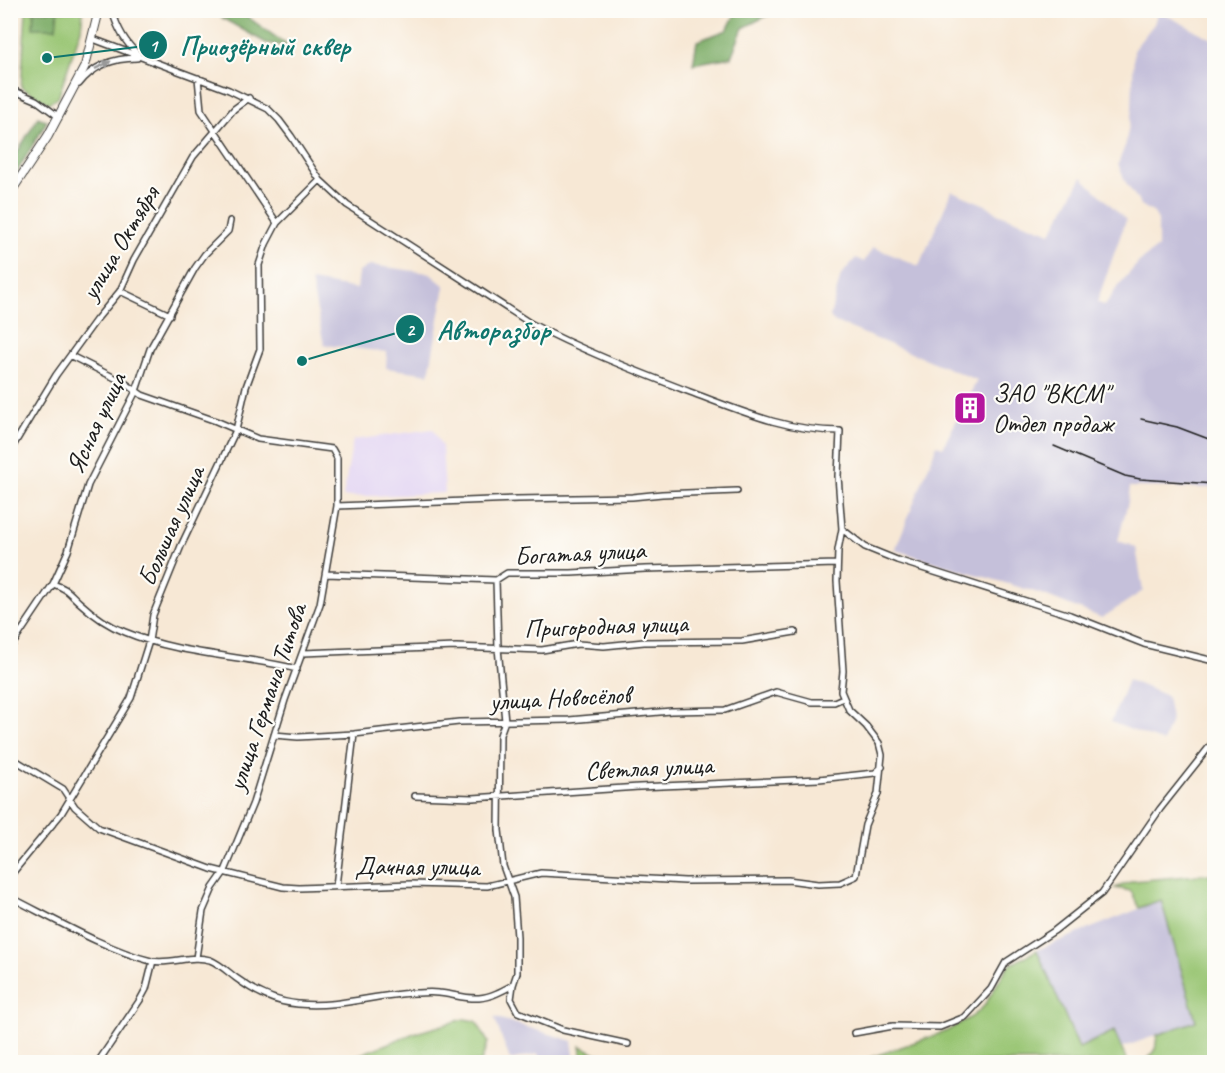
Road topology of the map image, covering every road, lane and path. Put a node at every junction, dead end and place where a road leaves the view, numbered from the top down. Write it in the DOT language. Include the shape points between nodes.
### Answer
graph roads {
  1 [pos="14,10"];
  2 [pos="99,10"];
  3 [pos="112,10"];
  4 [pos="93,39"];
  5 [pos="141,57"];
  6 [pos="10,62"];
  7 [pos="198,78"];
  8 [pos="10,89"];
  9 [pos="73,90"];
  10 [pos="249,98"];
  11 [pos="58,117"];
  12 [pos="214,131"];
  13 [pos="320,180"];
  14 [pos="10,193"];
  15 [pos="230,221"];
  16 [pos="277,223"];
  17 [pos="120,291"];
  18 [pos="170,315"];
  19 [pos="71,356"];
  20 [pos="136,391"];
  21 [pos="236,430"];
  22 [pos="10,451"];
  23 [pos="737,491"];
  24 [pos="337,506"];
  25 [pos="842,529"];
  26 [pos="837,564"];
  27 [pos="326,574"];
  28 [pos="496,580"];
  29 [pos="53,584"];
  30 [pos="795,632"];
  31 [pos="149,641"];
  32 [pos="10,648"];
  33 [pos="498,648"];
  34 [pos="303,653"];
  35 [pos="1215,661"];
  36 [pos="297,669"];
  37 [pos="843,698"];
  38 [pos="505,721"];
  39 [pos="354,734"];
  40 [pos="274,735"];
  41 [pos="1215,741"];
  42 [pos="10,757"];
  43 [pos="882,767"];
  44 [pos="415,796"];
  45 [pos="500,796"];
  46 [pos="70,798"];
  47 [pos="225,871"];
  48 [pos="10,876"];
  49 [pos="508,882"];
  50 [pos="336,886"];
  51 [pos="10,897"];
  52 [pos="196,958"];
  53 [pos="153,961"];
  54 [pos="513,985"];
  55 [pos="854,1033"];
  56 [pos="628,1044"];
  57 [pos="98,1062"];
  1 -- 6 [label="street"];
  2 -- 4 [label="main road"];
  3 -- 5 [label="street" via="124,39"];
  4 -- 5 [label="street"];
  4 -- 9 [label="main road"];
  5 -- 7 [label="street"];
  9 -- 5 [label="street, one-way" via="98,67 114,60"];
  7 -- 10 [label="street"];
  7 -- 12 [label="street" via="201,110"];
  8 -- 11 [label="street" via="36,100"];
  9 -- 11 [label="main road"];
  10 -- 12 [label="street, улица Октября"];
  10 -- 13 [label="street" via="279,120"];
  11 -- 14 [label="main road"];
  12 -- 16 [label="street"];
  12 -- 17 [label="street, улица Октября" via="134,260"];
  13 -- 16 [label="street, Большая улица"];
  13 -- 25 [label="street" via="347,205 553,335 645,375 761,418 814,431 840,431"];
  15 -- 18 [label="street, Ясная улица" via="228,231 195,268"];
  16 -- 21 [label="street, Большая улица" via="259,265 260,349"];
  17 -- 18 [label="street"];
  17 -- 19 [label="street, улица Октября"];
  18 -- 20 [label="street, Ясная улица" via="150,349"];
  19 -- 20 [label="street"];
  19 -- 22 [label="street, улица Октября"];
  20 -- 21 [label="street"];
  20 -- 29 [label="street, Ясная улица" via="88,485 68,551"];
  21 -- 24 [label="street, улица Германа Титова" via="272,442 332,449 337,458"];
  21 -- 31 [label="street, Большая улица" via="162,591"];
  23 -- 24 [label="street"];
  24 -- 27 [label="street, улица Германа Титова"];
  25 -- 26 [label="street"];
  25 -- 35 [label="street" via="865,547 897,560 1070,615 1144,644"];
  26 -- 28 [label="street, Богатая улица" via="507,573"];
  26 -- 37 [label="street"];
  27 -- 28 [label="street, Богатая улица"];
  27 -- 34 [label="street, улица Германа Титова"];
  28 -- 33 [label="street"];
  29 -- 31 [label="street" via="67,589 78,602 123,632"];
  29 -- 32 [label="street, Ясная улица"];
  30 -- 33 [label="street, Пригородная улица" via="742,641 578,644 542,650"];
  31 -- 36 [label="street"];
  31 -- 46 [label="street, Большая улица" via="131,698"];
  33 -- 34 [label="street, Пригородная улица" via="456,646"];
  33 -- 38 [label="street"];
  34 -- 36 [label="street, улица Германа Титова"];
  36 -- 40 [label="street, улица Германа Титова"];
  37 -- 38 [label="street, улица Новосёлов" via="812,702 776,692 725,710"];
  37 -- 43 [label="street" via="879,743"];
  38 -- 39 [label="street, улица Новосёлов"];
  38 -- 45 [label="street" via="500,735"];
  39 -- 40 [label="street, улица Новосёлов"];
  39 -- 50 [label="street"];
  40 -- 47 [label="street, улица Германа Титова" via="253,803"];
  41 -- 55 [label="street" via="1160,809 1102,893 1054,931 1005,962 991,989 965,1017 940,1027 893,1026"];
  42 -- 46 [label="street, Дачная улица" via="63,789"];
  43 -- 45 [label="street, Светлая улица" via="864,776"];
  43 -- 49 [label="street, Дачная улица" via="878,794 865,825 856,876 840,883 685,881 541,873"];
  44 -- 45 [label="street, Светлая улица"];
  45 -- 49 [label="street" via="499,830"];
  46 -- 47 [label="street, Дачная улица" via="99,828 198,865"];
  46 -- 48 [label="street, Большая улица"];
  47 -- 50 [label="street, Дачная улица" via="283,887"];
  47 -- 52 [label="street, улица Германа Титова" via="203,911"];
  49 -- 50 [label="street, Дачная улица" via="487,886"];
  49 -- 54 [label="street" via="514,897 517,937 517,974"];
  51 -- 53 [label="street"];
  52 -- 53 [label="street"];
  52 -- 54 [label="street" via="217,963 272,1000 297,1004 348,1003 410,993 480,998"];
  53 -- 57 [label="street" via="146,989"];
  54 -- 56 [label="street" via="511,999 518,1012 563,1030"];
}
